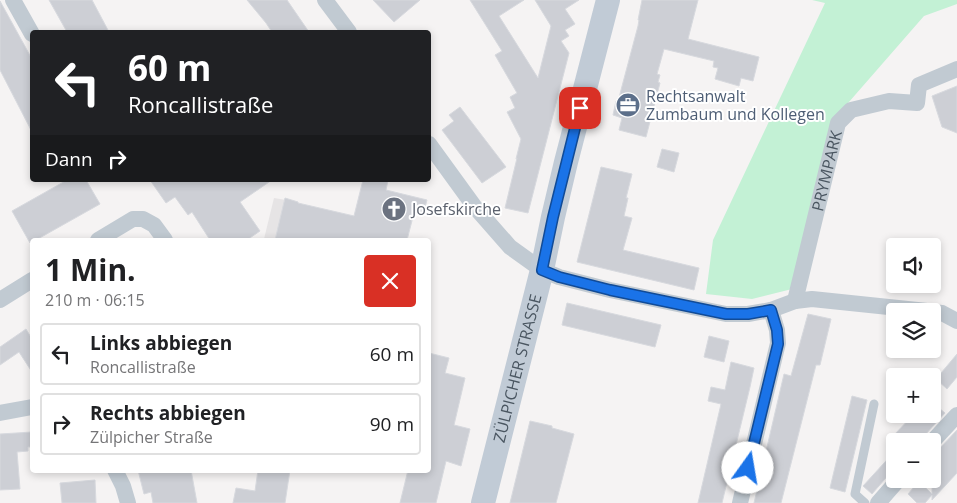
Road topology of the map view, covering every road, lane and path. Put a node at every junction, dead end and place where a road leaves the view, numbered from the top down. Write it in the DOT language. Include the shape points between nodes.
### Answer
graph roads {
  1 [pos="13,0"];
  2 [pos="325,0"];
  3 [pos="608,0"];
  4 [pos="30,30"];
  5 [pos="348,30"];
  6 [pos="957,70"];
  7 [pos="431,147"];
  8 [pos="101,238"];
  9 [pos="164,238"];
  10 [pos="542,270"];
  11 [pos="30,281"];
  12 [pos="0,300"];
  13 [pos="795,301"];
  14 [pos="886,306"];
  15 [pos="771,310"];
  16 [pos="941,313"];
  17 [pos="957,320"];
  18 [pos="874,404"];
  19 [pos="30,407"];
  20 [pos="0,414"];
  21 [pos="957,414"];
  22 [pos="940,433"];
  23 [pos="116,473"];
  24 [pos="891,488"];
  25 [pos="128,503"];
  26 [pos="483,503"];
  27 [pos="740,503"];
  28 [pos="865,503"];
  29 [pos="878,503"];
  1 -- 4 [label="street"];
  2 -- 5 [label="street"];
  3 -- 10 [label="street, ZÜLPICHER STRASSE"];
  6 -- 13 [label="street, PRYMPARK" via="919,85 917,103 889,101 851,110 838,123"];
  7 -- 10 [label="street" via="474,206 510,248"];
  8 -- 9 [label="street" via="133,219 143,219 154,225"];
  10 -- 15 [label="street" via="610,290 726,314"];
  10 -- 26 [label="street, ZÜLPICHER STRASSE"];
  11 -- 12 [label="street"];
  13 -- 14 [label="street" via="819,299"];
  13 -- 15 [label="street"];
  15 -- 27 [label="street" via="778,344"];
  16 -- 17 [label="street"];
  18 -- 28 [label="lane" via="855,494"];
  19 -- 20 [label="street"];
  21 -- 22 [label="street"];
  23 -- 25 [label="street"];
  24 -- 29 [label="street"];
}
